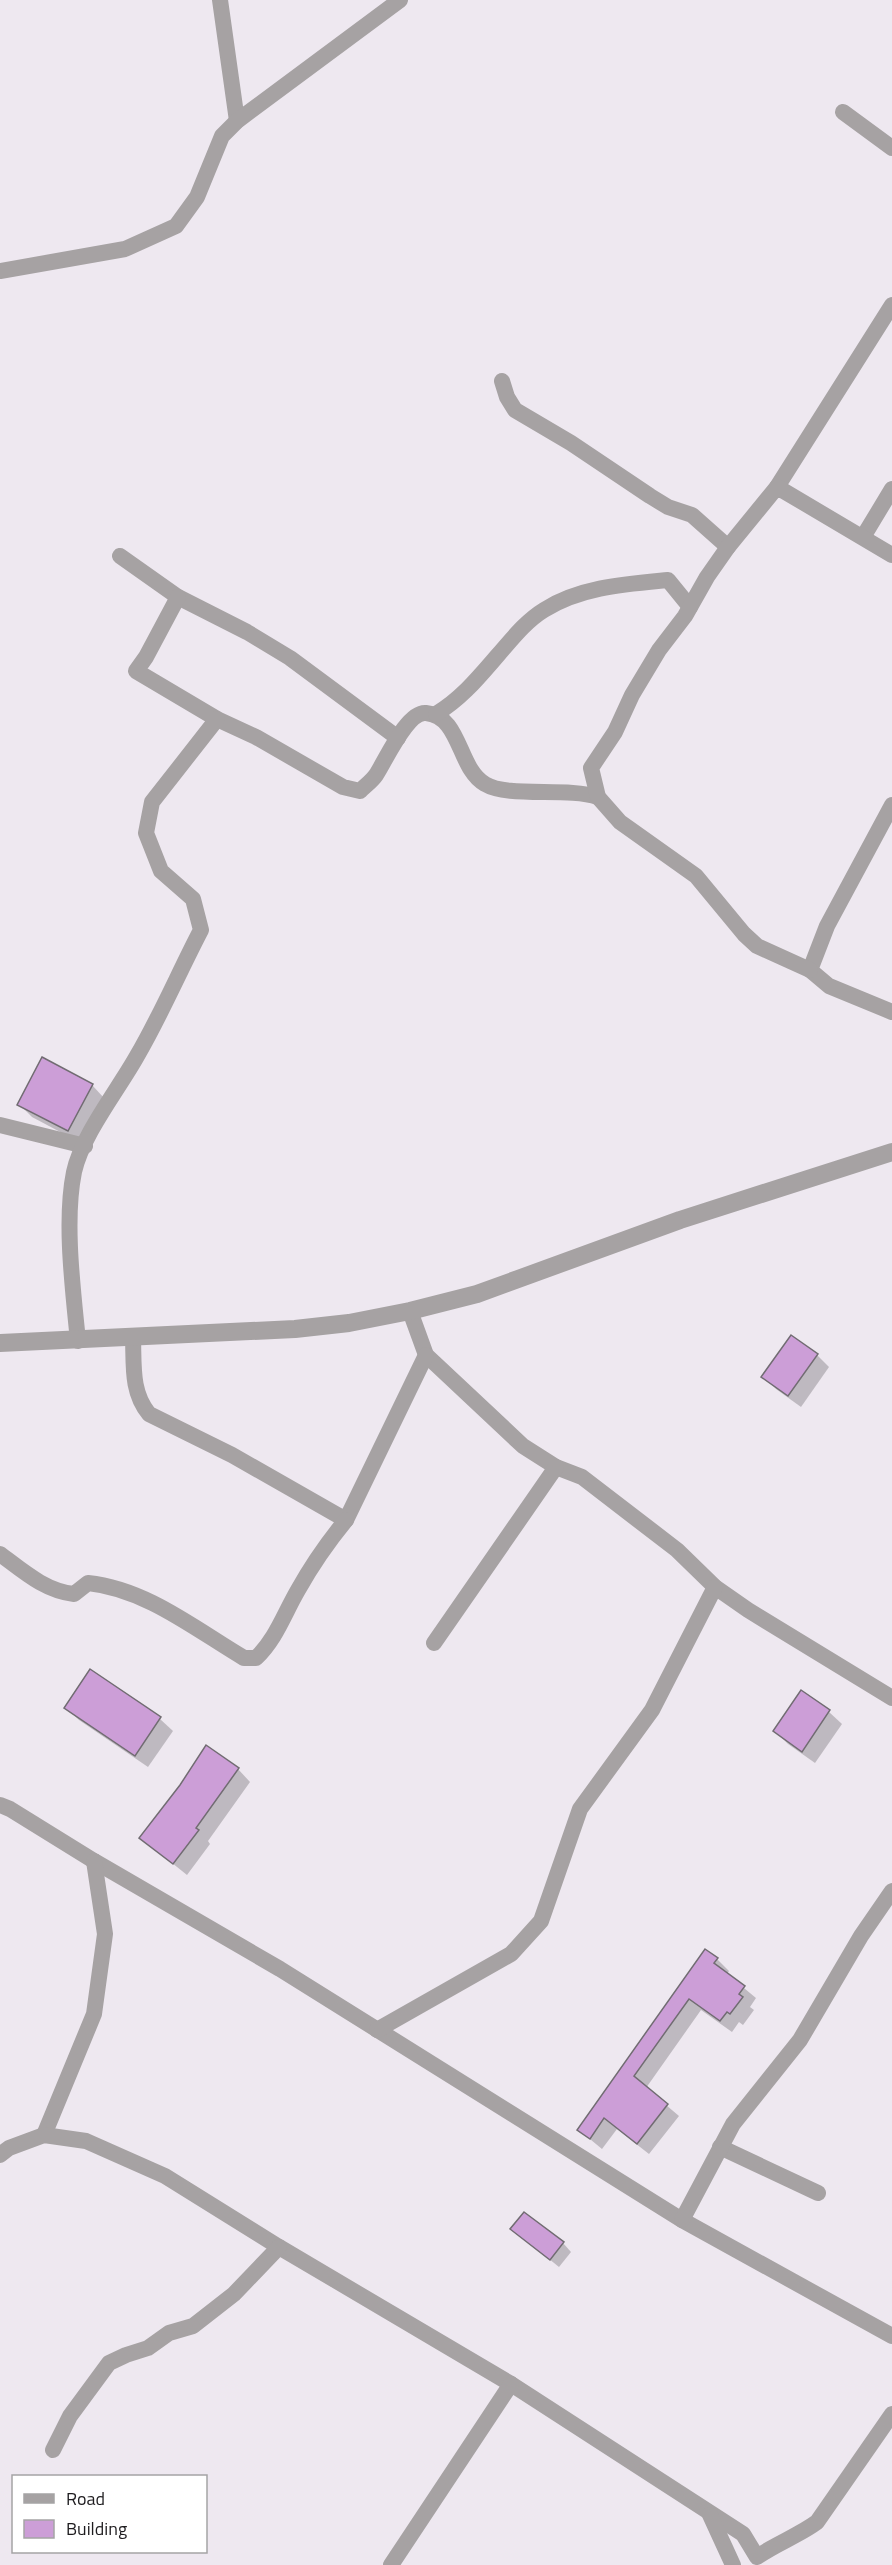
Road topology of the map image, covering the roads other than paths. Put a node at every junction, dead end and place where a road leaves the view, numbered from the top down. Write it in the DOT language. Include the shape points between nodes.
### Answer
graph roads {
  1 [pos="220,0"];
  2 [pos="400,0"];
  3 [pos="843,112"];
  4 [pos="237,121"];
  5 [pos="892,148"];
  6 [pos="0,271"];
  7 [pos="892,305"];
  8 [pos="502,381"];
  9 [pos="777,487"];
  10 [pos="892,489"];
  11 [pos="863,537"];
  12 [pos="728,547"];
  13 [pos="892,555"];
  14 [pos="120,556"];
  15 [pos="178,597"];
  16 [pos="690,607"];
  17 [pos="436,714"];
  18 [pos="217,719"];
  19 [pos="398,738"];
  20 [pos="598,797"];
  21 [pos="892,805"];
  22 [pos="810,970"];
  23 [pos="892,1012"];
  24 [pos="0,1125"];
  25 [pos="85,1146"];
  26 [pos="892,1152"];
  27 [pos="410,1311"];
  28 [pos="133,1338"];
  29 [pos="78,1341"];
  30 [pos="0,1343"];
  31 [pos="426,1355"];
  32 [pos="556,1467"];
  33 [pos="346,1520"];
  34 [pos="0,1554"];
  35 [pos="715,1587"];
  36 [pos="434,1643"];
  37 [pos="892,1698"];
  38 [pos="0,1805"];
  39 [pos="94,1861"];
  40 [pos="892,1891"];
  41 [pos="377,2030"];
  42 [pos="44,2134"];
  43 [pos="720,2147"];
  44 [pos="0,2155"];
  45 [pos="818,2193"];
  46 [pos="682,2220"];
  47 [pos="279,2247"];
  48 [pos="892,2336"];
  49 [pos="511,2384"];
  50 [pos="892,2414"];
  51 [pos="53,2450"];
  52 [pos="710,2515"];
  53 [pos="753,2555"];
  54 [pos="731,2561"];
  55 [pos="391,2565"];
  1 -- 4 [label="street"];
  2 -- 4 [label="street"];
  3 -- 5 [label="street"];
  4 -- 6 [label="street" via="222,136 197,197 176,226 124,249"];
  7 -- 9 [label="street"];
  8 -- 12 [label="street" via="515,410 668,507 692,515"];
  9 -- 11 [label="street"];
  9 -- 12 [label="street"];
  10 -- 11 [label="street"];
  11 -- 13 [label="street"];
  12 -- 16 [label="street"];
  14 -- 15 [label="street"];
  15 -- 18 [label="street" via="136,671"];
  15 -- 19 [label="street" via="290,658"];
  16 -- 17 [label="street" via="668,580 624,584 569,596 523,627 455,702"];
  16 -- 20 [label="street" via="659,650 591,768"];
  17 -- 19 [label="street" via="422,713 411,719"];
  17 -- 20 [label="street" via="451,729 472,774 483,784 497,789"];
  18 -- 19 [label="street" via="343,787 360,791 375,776"];
  18 -- 25 [label="street" via="152,802 146,833 161,871 193,899 201,930 155,1024"];
  20 -- 22 [label="street" via="620,822 696,876 758,946"];
  21 -- 22 [label="street" via="827,926"];
  22 -- 23 [label="street" via="829,986"];
  24 -- 25 [label="street"];
  25 -- 29 [label="street" via="75,1169 69,1203"];
  26 -- 27 [label="street" via="660,1226 477,1294"];
  27 -- 28 [label="street" via="295,1329"];
  27 -- 31 [label="street"];
  28 -- 29 [label="street"];
  28 -- 33 [label="street" via="135,1389 149,1414 232,1455"];
  29 -- 30 [label="street"];
  31 -- 32 [label="street" via="522,1446"];
  31 -- 33 [label="street"];
  32 -- 35 [label="street" via="582,1477 677,1550"];
  32 -- 36 [label="street"];
  33 -- 34 [label="street" via="303,1582 269,1646 256,1658 244,1658 147,1600 111,1586 88,1583 74,1594 59,1592"];
  35 -- 37 [label="street"];
  35 -- 41 [label="street" via="652,1710 580,1809 541,1921 511,1954"];
  38 -- 39 [label="street"];
  39 -- 41 [label="street"];
  39 -- 42 [label="street" via="105,1934 93,2014"];
  40 -- 43 [label="street" via="800,2040 733,2124"];
  41 -- 46 [label="street"];
  42 -- 44 [label="street"];
  42 -- 47 [label="street" via="86,2141 165,2175"];
  43 -- 45 [label="street"];
  43 -- 46 [label="street"];
  46 -- 48 [label="street"];
  47 -- 49 [label="street"];
  47 -- 51 [label="street" via="234,2294 193,2326 169,2333 148,2348 109,2363 70,2416"];
  49 -- 52 [label="street"];
  49 -- 55 [label="street"];
  50 -- 53 [label="street" via="817,2522"];
  52 -- 53 [label="street" via="743,2534"];
  52 -- 54 [label="street"];
  53 -- 54 [label="street"];
}
